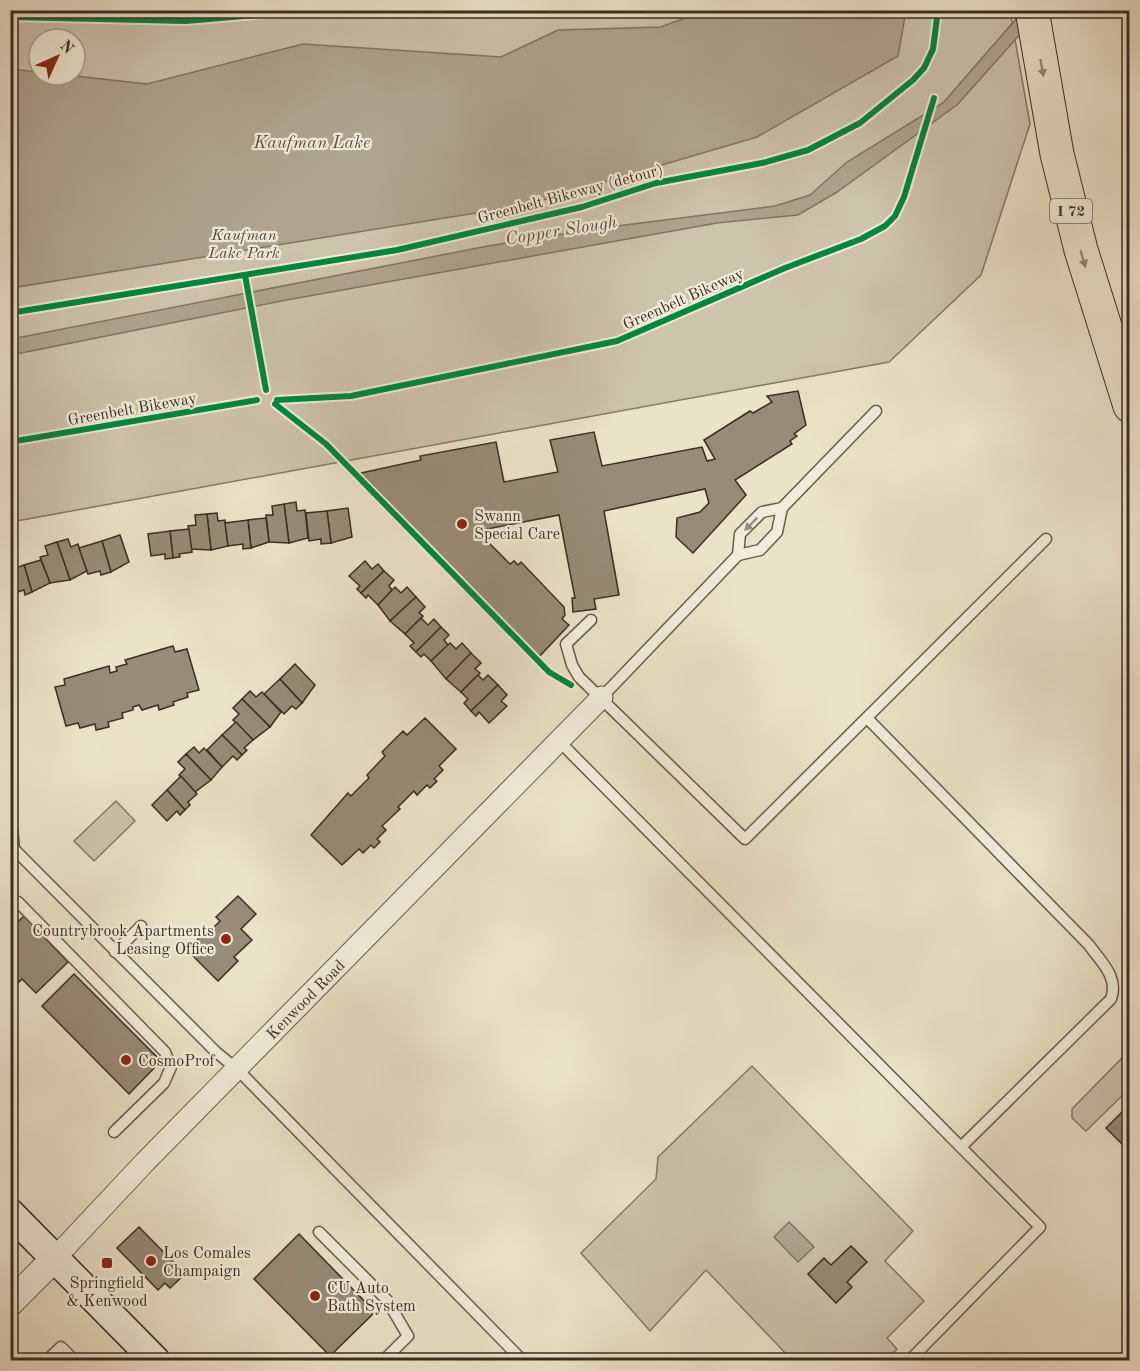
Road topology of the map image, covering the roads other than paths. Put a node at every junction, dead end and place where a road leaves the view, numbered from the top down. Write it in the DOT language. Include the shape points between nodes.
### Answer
graph roads {
  1 [pos="1032,10"];
  2 [pos="1130,406"];
  3 [pos="876,411"];
  4 [pos="782,508"];
  5 [pos="1046,538"];
  6 [pos="738,555"];
  7 [pos="591,620"];
  8 [pos="602,697"];
  9 [pos="867,718"];
  10 [pos="559,741"];
  11 [pos="12,829"];
  12 [pos="12,851"];
  13 [pos="10,910"];
  14 [pos="141,926"];
  15 [pos="115,952"];
  16 [pos="238,1070"];
  17 [pos="114,1132"];
  18 [pos="961,1147"];
  19 [pos="10,1213"];
  20 [pos="319,1232"];
  21 [pos="55,1258"];
  22 [pos="10,1303"];
  23 [pos="47,1360"];
  24 [pos="74,1360"];
  25 [pos="155,1360"];
  26 [pos="384,1360"];
  27 [pos="522,1360"];
  28 [pos="910,1360"];
  1 -- 2 [label="highway, I 72, one-way" via="1057,154 1078,240"];
  3 -- 4 [label="lane"];
  4 -- 6 [label="lane" via="777,532 760,550"];
  4 -- 6 [label="lane, one-way" via="762,512 740,534"];
  5 -- 9 [label="lane"];
  6 -- 8 [label="lane"];
  7 -- 8 [label="lane" via="566,644 579,677"];
  8 -- 9 [label="lane" via="745,839"];
  8 -- 10 [label="street, Kenwood Road"];
  9 -- 18 [label="lane" via="1089,945 1112,976 1115,988 1111,999"];
  10 -- 16 [label="street, Kenwood Road"];
  10 -- 18 [label="lane"];
  11 -- 12 [label="lane"];
  12 -- 15 [label="lane"];
  13 -- 17 [label="lane" via="18,902 165,1052 171,1067 164,1083"];
  14 -- 15 [label="lane"];
  15 -- 16 [label="lane"];
  16 -- 21 [label="street, Kenwood Road"];
  16 -- 27 [label="lane"];
  18 -- 28 [label="lane" via="1040,1227"];
  19 -- 21 [label="main road"];
  20 -- 26 [label="lane" via="387,1300 408,1336"];
  21 -- 22 [label="street, Kenwood Road"];
  21 -- 25 [label="main road"];
  23 -- 24 [label="lane" via="61,1347"];
}
